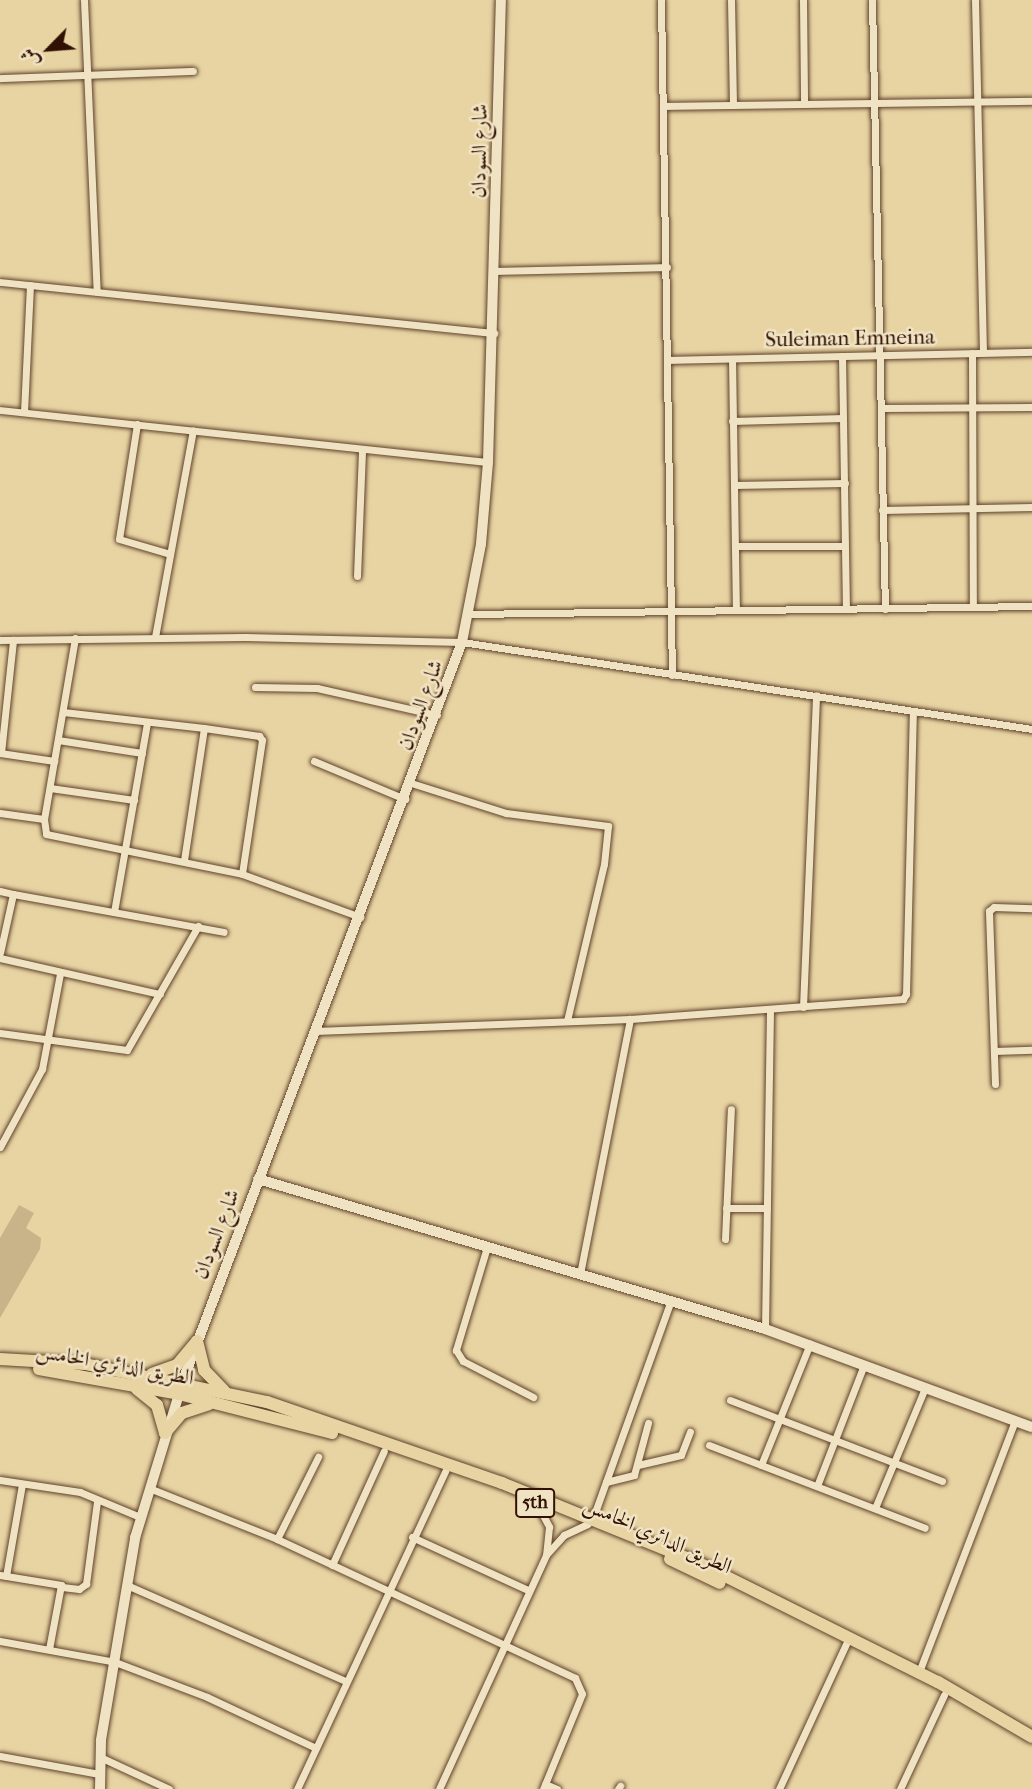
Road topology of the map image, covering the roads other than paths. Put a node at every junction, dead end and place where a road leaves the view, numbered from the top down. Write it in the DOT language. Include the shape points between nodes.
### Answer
graph roads {
  1 [pos="84,0"];
  2 [pos="501,0"];
  3 [pos="662,0"];
  4 [pos="731,0"];
  5 [pos="803,0"];
  6 [pos="872,0"];
  7 [pos="975,0"];
  8 [pos="193,71"];
  9 [pos="88,73"];
  10 [pos="0,78"];
  11 [pos="1032,101"];
  12 [pos="976,102"];
  13 [pos="804,104"];
  14 [pos="875,104"];
  15 [pos="733,105"];
  16 [pos="663,106"];
  17 [pos="667,267"];
  18 [pos="496,271"];
  19 [pos="0,282"];
  20 [pos="30,285"];
  21 [pos="97,292"];
  22 [pos="494,333"];
  23 [pos="983,352"];
  24 [pos="1032,352"];
  25 [pos="972,353"];
  26 [pos="842,356"];
  27 [pos="881,356"];
  28 [pos="732,359"];
  29 [pos="668,360"];
  30 [pos="1032,407"];
  31 [pos="882,408"];
  32 [pos="974,408"];
  33 [pos="0,410"];
  34 [pos="24,412"];
  35 [pos="843,418"];
  36 [pos="732,421"];
  37 [pos="137,424"];
  38 [pos="192,430"];
  39 [pos="362,449"];
  40 [pos="488,462"];
  41 [pos="845,483"];
  42 [pos="733,485"];
  43 [pos="1032,507"];
  44 [pos="975,509"];
  45 [pos="882,510"];
  46 [pos="735,546"];
  47 [pos="844,546"];
  48 [pos="170,554"];
  49 [pos="357,576"];
  50 [pos="1032,606"];
  51 [pos="973,607"];
  52 [pos="736,609"];
  53 [pos="846,609"];
  54 [pos="885,609"];
  55 [pos="674,612"];
  56 [pos="468,614"];
  57 [pos="155,637"];
  58 [pos="75,638"];
  59 [pos="0,640"];
  60 [pos="13,640"];
  61 [pos="462,642"];
  62 [pos="672,675"];
  63 [pos="255,687"];
  64 [pos="816,695"];
  65 [pos="63,712"];
  66 [pos="913,712"];
  67 [pos="437,715"];
  68 [pos="147,723"];
  69 [pos="204,728"];
  70 [pos="1032,729"];
  71 [pos="58,740"];
  72 [pos="1,753"];
  73 [pos="142,753"];
  74 [pos="54,761"];
  75 [pos="314,761"];
  76 [pos="411,783"];
  77 [pos="50,788"];
  78 [pos="405,799"];
  79 [pos="134,800"];
  80 [pos="0,813"];
  81 [pos="44,820"];
  82 [pos="126,849"];
  83 [pos="184,861"];
  84 [pos="242,874"];
  85 [pos="0,891"];
  86 [pos="13,894"];
  87 [pos="1032,908"];
  88 [pos="114,912"];
  89 [pos="360,917"];
  90 [pos="198,926"];
  91 [pos="224,932"];
  92 [pos="0,956"];
  93 [pos="60,974"];
  94 [pos="160,994"];
  95 [pos="803,1007"];
  96 [pos="770,1009"];
  97 [pos="630,1018"];
  98 [pos="567,1021"];
  99 [pos="315,1031"];
  100 [pos="0,1033"];
  101 [pos="49,1041"];
  102 [pos="1032,1050"];
  103 [pos="994,1051"];
  104 [pos="995,1084"];
  105 [pos="731,1110"];
  106 [pos="0,1147"];
  107 [pos="258,1179"];
  108 [pos="726,1208"];
  109 [pos="767,1208"];
  110 [pos="725,1239"];
  111 [pos="487,1247"];
  112 [pos="580,1274"];
  113 [pos="671,1300"];
  114 [pos="765,1329"];
  115 [pos="197,1341"];
  116 [pos="810,1344"];
  117 [pos="0,1359"];
  118 [pos="864,1365"];
  119 [pos="0,1366"];
  120 [pos="142,1374"];
  121 [pos="127,1384"];
  122 [pos="925,1388"];
  123 [pos="180,1389"];
  124 [pos="533,1397"];
  125 [pos="224,1398"];
  126 [pos="730,1400"];
  127 [pos="778,1419"];
  128 [pos="1014,1420"];
  129 [pos="648,1423"];
  130 [pos="1032,1427"];
  131 [pos="690,1432"];
  132 [pos="165,1433"];
  133 [pos="836,1439"];
  134 [pos="709,1445"];
  135 [pos="384,1451"];
  136 [pos="318,1457"];
  137 [pos="893,1461"];
  138 [pos="638,1465"];
  139 [pos="761,1465"];
  140 [pos="445,1471"];
  141 [pos="0,1480"];
  142 [pos="942,1481"];
  143 [pos="606,1482"];
  144 [pos="22,1484"];
  145 [pos="817,1486"];
  146 [pos="149,1488"];
  147 [pos="97,1502"];
  148 [pos="537,1504"];
  149 [pos="875,1508"];
  150 [pos="140,1517"];
  151 [pos="591,1521"];
  152 [pos="925,1528"];
  153 [pos="412,1537"];
  154 [pos="277,1539"];
  155 [pos="546,1555"];
  156 [pos="332,1565"];
  157 [pos="3,1575"];
  158 [pos="129,1586"];
  159 [pos="62,1587"];
  160 [pos="528,1590"];
  161 [pos="388,1593"];
  162 [pos="826,1630"];
  163 [pos="0,1641"];
  164 [pos="505,1643"];
  165 [pos="846,1644"];
  166 [pos="49,1649"];
  167 [pos="115,1662"];
  168 [pos="919,1672"];
  169 [pos="345,1681"];
  170 [pos="944,1695"];
  171 [pos="1032,1737"];
  172 [pos="1032,1745"];
  173 [pos="316,1748"];
  174 [pos="0,1756"];
  175 [pos="99,1756"];
  176 [pos="99,1774"];
  177 [pos="544,1786"];
  178 [pos="100,1789"];
  179 [pos="169,1789"];
  180 [pos="297,1789"];
  181 [pos="439,1789"];
  182 [pos="557,1789"];
  183 [pos="779,1789"];
  184 [pos="900,1789"];
  1 -- 9 [label="street"];
  2 -- 18 [label="main road, شارع السودان"];
  3 -- 16 [label="street"];
  4 -- 15 [label="street"];
  5 -- 13 [label="street"];
  6 -- 14 [label="street"];
  7 -- 12 [label="street"];
  8 -- 9 [label="street"];
  9 -- 10 [label="street"];
  9 -- 21 [label="street"];
  11 -- 12 [label="street"];
  12 -- 14 [label="street"];
  12 -- 23 [label="street"];
  13 -- 14 [label="street"];
  13 -- 15 [label="street"];
  14 -- 27 [label="street"];
  15 -- 16 [label="street"];
  16 -- 17 [label="street"];
  17 -- 18 [label="street"];
  17 -- 29 [label="street"];
  18 -- 22 [label="main road, شارع السودان"];
  19 -- 20 [label="street"];
  20 -- 21 [label="street"];
  20 -- 34 [label="street"];
  21 -- 22 [label="street"];
  22 -- 40 [label="main road, شارع السودان"];
  23 -- 24 [label="street, Suleiman Emneina"];
  23 -- 25 [label="street, Suleiman Emneina"];
  25 -- 27 [label="street, Suleiman Emneina"];
  25 -- 32 [label="street"];
  26 -- 27 [label="street, Suleiman Emneina"];
  26 -- 28 [label="street, Suleiman Emneina"];
  26 -- 35 [label="street"];
  27 -- 31 [label="street"];
  28 -- 29 [label="street, Suleiman Emneina"];
  28 -- 36 [label="street"];
  29 -- 55 [label="street"];
  30 -- 32 [label="street"];
  31 -- 32 [label="street"];
  31 -- 45 [label="street"];
  32 -- 44 [label="street"];
  33 -- 34 [label="street"];
  34 -- 37 [label="street"];
  35 -- 36 [label="street"];
  35 -- 41 [label="street"];
  36 -- 42 [label="street"];
  37 -- 38 [label="street"];
  37 -- 48 [label="street" via="119,539"];
  38 -- 39 [label="street"];
  38 -- 48 [label="street"];
  39 -- 40 [label="street"];
  39 -- 49 [label="street"];
  40 -- 56 [label="main road, شارع السودان"];
  41 -- 42 [label="street"];
  41 -- 47 [label="street"];
  42 -- 46 [label="street"];
  43 -- 44 [label="street"];
  44 -- 45 [label="street"];
  44 -- 51 [label="street"];
  45 -- 54 [label="street"];
  46 -- 47 [label="street"];
  46 -- 52 [label="street"];
  47 -- 53 [label="street"];
  48 -- 57 [label="street"];
  50 -- 51 [label="street"];
  51 -- 54 [label="street"];
  52 -- 53 [label="street"];
  52 -- 55 [label="street"];
  53 -- 54 [label="street"];
  55 -- 56 [label="street"];
  55 -- 62 [label="street"];
  56 -- 61 [label="main road, شارع السودان"];
  57 -- 58 [label="street"];
  57 -- 61 [label="street"];
  58 -- 60 [label="street"];
  58 -- 65 [label="street"];
  59 -- 60 [label="street"];
  60 -- 72 [label="street"];
  61 -- 62 [label="street"];
  61 -- 67 [label="main road, شارع السودان"];
  62 -- 64 [label="street"];
  63 -- 67 [label="street" via="317,688"];
  64 -- 66 [label="street"];
  64 -- 95 [label="street"];
  65 -- 68 [label="street"];
  65 -- 71 [label="street"];
  66 -- 70 [label="street"];
  66 -- 95 [label="street" via="906,995 901,1000"];
  67 -- 76 [label="main road, شارع السودان"];
  68 -- 69 [label="street"];
  68 -- 73 [label="street"];
  69 -- 83 [label="street"];
  69 -- 84 [label="street" via="253,734 262,740"];
  71 -- 73 [label="street"];
  71 -- 74 [label="street"];
  72 -- 74 [label="street"];
  73 -- 79 [label="street"];
  74 -- 77 [label="street"];
  75 -- 78 [label="street"];
  76 -- 78 [label="main road, شارع السودان"];
  76 -- 98 [label="street" via="506,813 608,827 604,864"];
  77 -- 79 [label="street"];
  77 -- 81 [label="street"];
  78 -- 89 [label="main road, شارع السودان"];
  79 -- 82 [label="street"];
  80 -- 81 [label="street"];
  81 -- 82 [label="street" via="50,837"];
  82 -- 83 [label="street"];
  82 -- 88 [label="street"];
  83 -- 84 [label="street"];
  84 -- 89 [label="street"];
  85 -- 86 [label="street"];
  86 -- 88 [label="street"];
  86 -- 92 [label="street"];
  87 -- 103 [label="street" via="994,907 989,911"];
  88 -- 90 [label="street"];
  89 -- 99 [label="main road, شارع السودان"];
  90 -- 91 [label="street"];
  90 -- 94 [label="street"];
  92 -- 93 [label="street"];
  93 -- 94 [label="street"];
  93 -- 101 [label="street"];
  94 -- 101 [label="street" via="127,1050"];
  95 -- 96 [label="street"];
  96 -- 97 [label="street"];
  96 -- 109 [label="street"];
  97 -- 98 [label="street"];
  97 -- 112 [label="street"];
  98 -- 99 [label="street"];
  99 -- 107 [label="main road, شارع السودان"];
  100 -- 101 [label="street"];
  101 -- 106 [label="street" via="42,1069"];
  102 -- 103 [label="street"];
  103 -- 104 [label="street"];
  105 -- 108 [label="street"];
  107 -- 111 [label="main road"];
  107 -- 115 [label="main road, شارع السودان"];
  108 -- 109 [label="street"];
  108 -- 110 [label="street"];
  109 -- 114 [label="street"];
  111 -- 112 [label="main road"];
  111 -- 124 [label="street" via="456,1350 463,1361"];
  112 -- 113 [label="main road"];
  113 -- 114 [label="main road"];
  113 -- 143 [label="street"];
  114 -- 116 [label="main road"];
  115 -- 120 [label="main road" via="171,1369"];
  115 -- 123 [label="main road, شارع السودان"];
  115 -- 125 [label="main road" via="204,1370"];
  116 -- 118 [label="main road"];
  116 -- 127 [label="street"];
  117 -- 120 [label="main road, الطريق الدائري الخامس / 5th"];
  118 -- 122 [label="main road"];
  118 -- 133 [label="street"];
  119 -- 121 [label="main road, الطريق الدائري الخامس / 5th"];
  120 -- 123 [label="main road, الطريق الدائري الخامس / 5th"];
  121 -- 123 [label="main road, الطريق الدائري الخامس / 5th"];
  121 -- 132 [label="main road" via="157,1405"];
  122 -- 128 [label="main road"];
  122 -- 137 [label="street"];
  123 -- 125 [label="main road, الطريق الدائري الخامس / 5th"];
  123 -- 132 [label="main road, شارع السودان"];
  125 -- 132 [label="main road" via="194,1407"];
  125 -- 135 [label="main road, الطريق الدائري الخامس / 5th"];
  125 -- 151 [label="main road, الطريق الدائري الخامس / 5th" via="286,1407"];
  126 -- 127 [label="street"];
  127 -- 133 [label="street"];
  127 -- 139 [label="street"];
  128 -- 130 [label="main road"];
  128 -- 168 [label="street"];
  129 -- 138 [label="street"];
  131 -- 138 [label="street" via="681,1455"];
  132 -- 146 [label="main road, شارع السودان"];
  133 -- 137 [label="street"];
  133 -- 145 [label="street"];
  134 -- 139 [label="street"];
  135 -- 140 [label="main road, الطريق الدائري الخامس / 5th"];
  135 -- 156 [label="street"];
  136 -- 154 [label="street"];
  137 -- 142 [label="street"];
  137 -- 149 [label="street"];
  138 -- 143 [label="street" via="628,1480"];
  139 -- 145 [label="street"];
  140 -- 148 [label="main road, الطريق الدائري الخامس / 5th"];
  140 -- 153 [label="street"];
  141 -- 144 [label="street"];
  143 -- 151 [label="street"];
  144 -- 147 [label="street" via="80,1492"];
  144 -- 157 [label="street"];
  145 -- 149 [label="street"];
  146 -- 150 [label="main road, شارع السودان"];
  146 -- 154 [label="street"];
  147 -- 150 [label="street"];
  147 -- 159 [label="street" via="86,1584 79,1589"];
  148 -- 151 [label="main road, الطريق الدائري الخامس / 5th"];
  148 -- 155 [label="street" via="549,1527"];
  149 -- 152 [label="street"];
  150 -- 158 [label="main road, شارع السودان"];
  151 -- 155 [label="street" via="564,1535"];
  151 -- 162 [label="main road, الطريق الدائري الخامس / 5th" via="697,1562"];
  153 -- 160 [label="street"];
  153 -- 161 [label="street"];
  154 -- 156 [label="street"];
  155 -- 160 [label="street"];
  156 -- 161 [label="street"];
  157 -- 159 [label="street"];
  158 -- 167 [label="main road, شارع السودان"];
  158 -- 169 [label="street"];
  159 -- 166 [label="street"];
  160 -- 164 [label="street"];
  161 -- 164 [label="street"];
  161 -- 169 [label="street"];
  162 -- 165 [label="main road, الطريق الدائري الخامس / 5th"];
  162 -- 168 [label="main road, الطريق الدائري الخامس / 5th"];
  163 -- 166 [label="street"];
  164 -- 177 [label="street" via="575,1678 581,1689"];
  164 -- 181 [label="street"];
  165 -- 170 [label="main road, الطريق الدائري الخامس / 5th"];
  165 -- 183 [label="street"];
  166 -- 167 [label="street"];
  167 -- 173 [label="street" via="207,1697"];
  167 -- 175 [label="main road, شارع السودان"];
  168 -- 171 [label="main road, الطريق الدائري الخامس / 5th"];
  169 -- 173 [label="street"];
  170 -- 172 [label="main road, الطريق الدائري الخامس / 5th"];
  170 -- 184 [label="street"];
  173 -- 180 [label="street"];
  174 -- 176 [label="street"];
  175 -- 176 [label="main road, شارع السودان"];
  175 -- 179 [label="street"];
  176 -- 178 [label="main road, شارع السودان"];
  177 -- 182 [label="street"];
}
